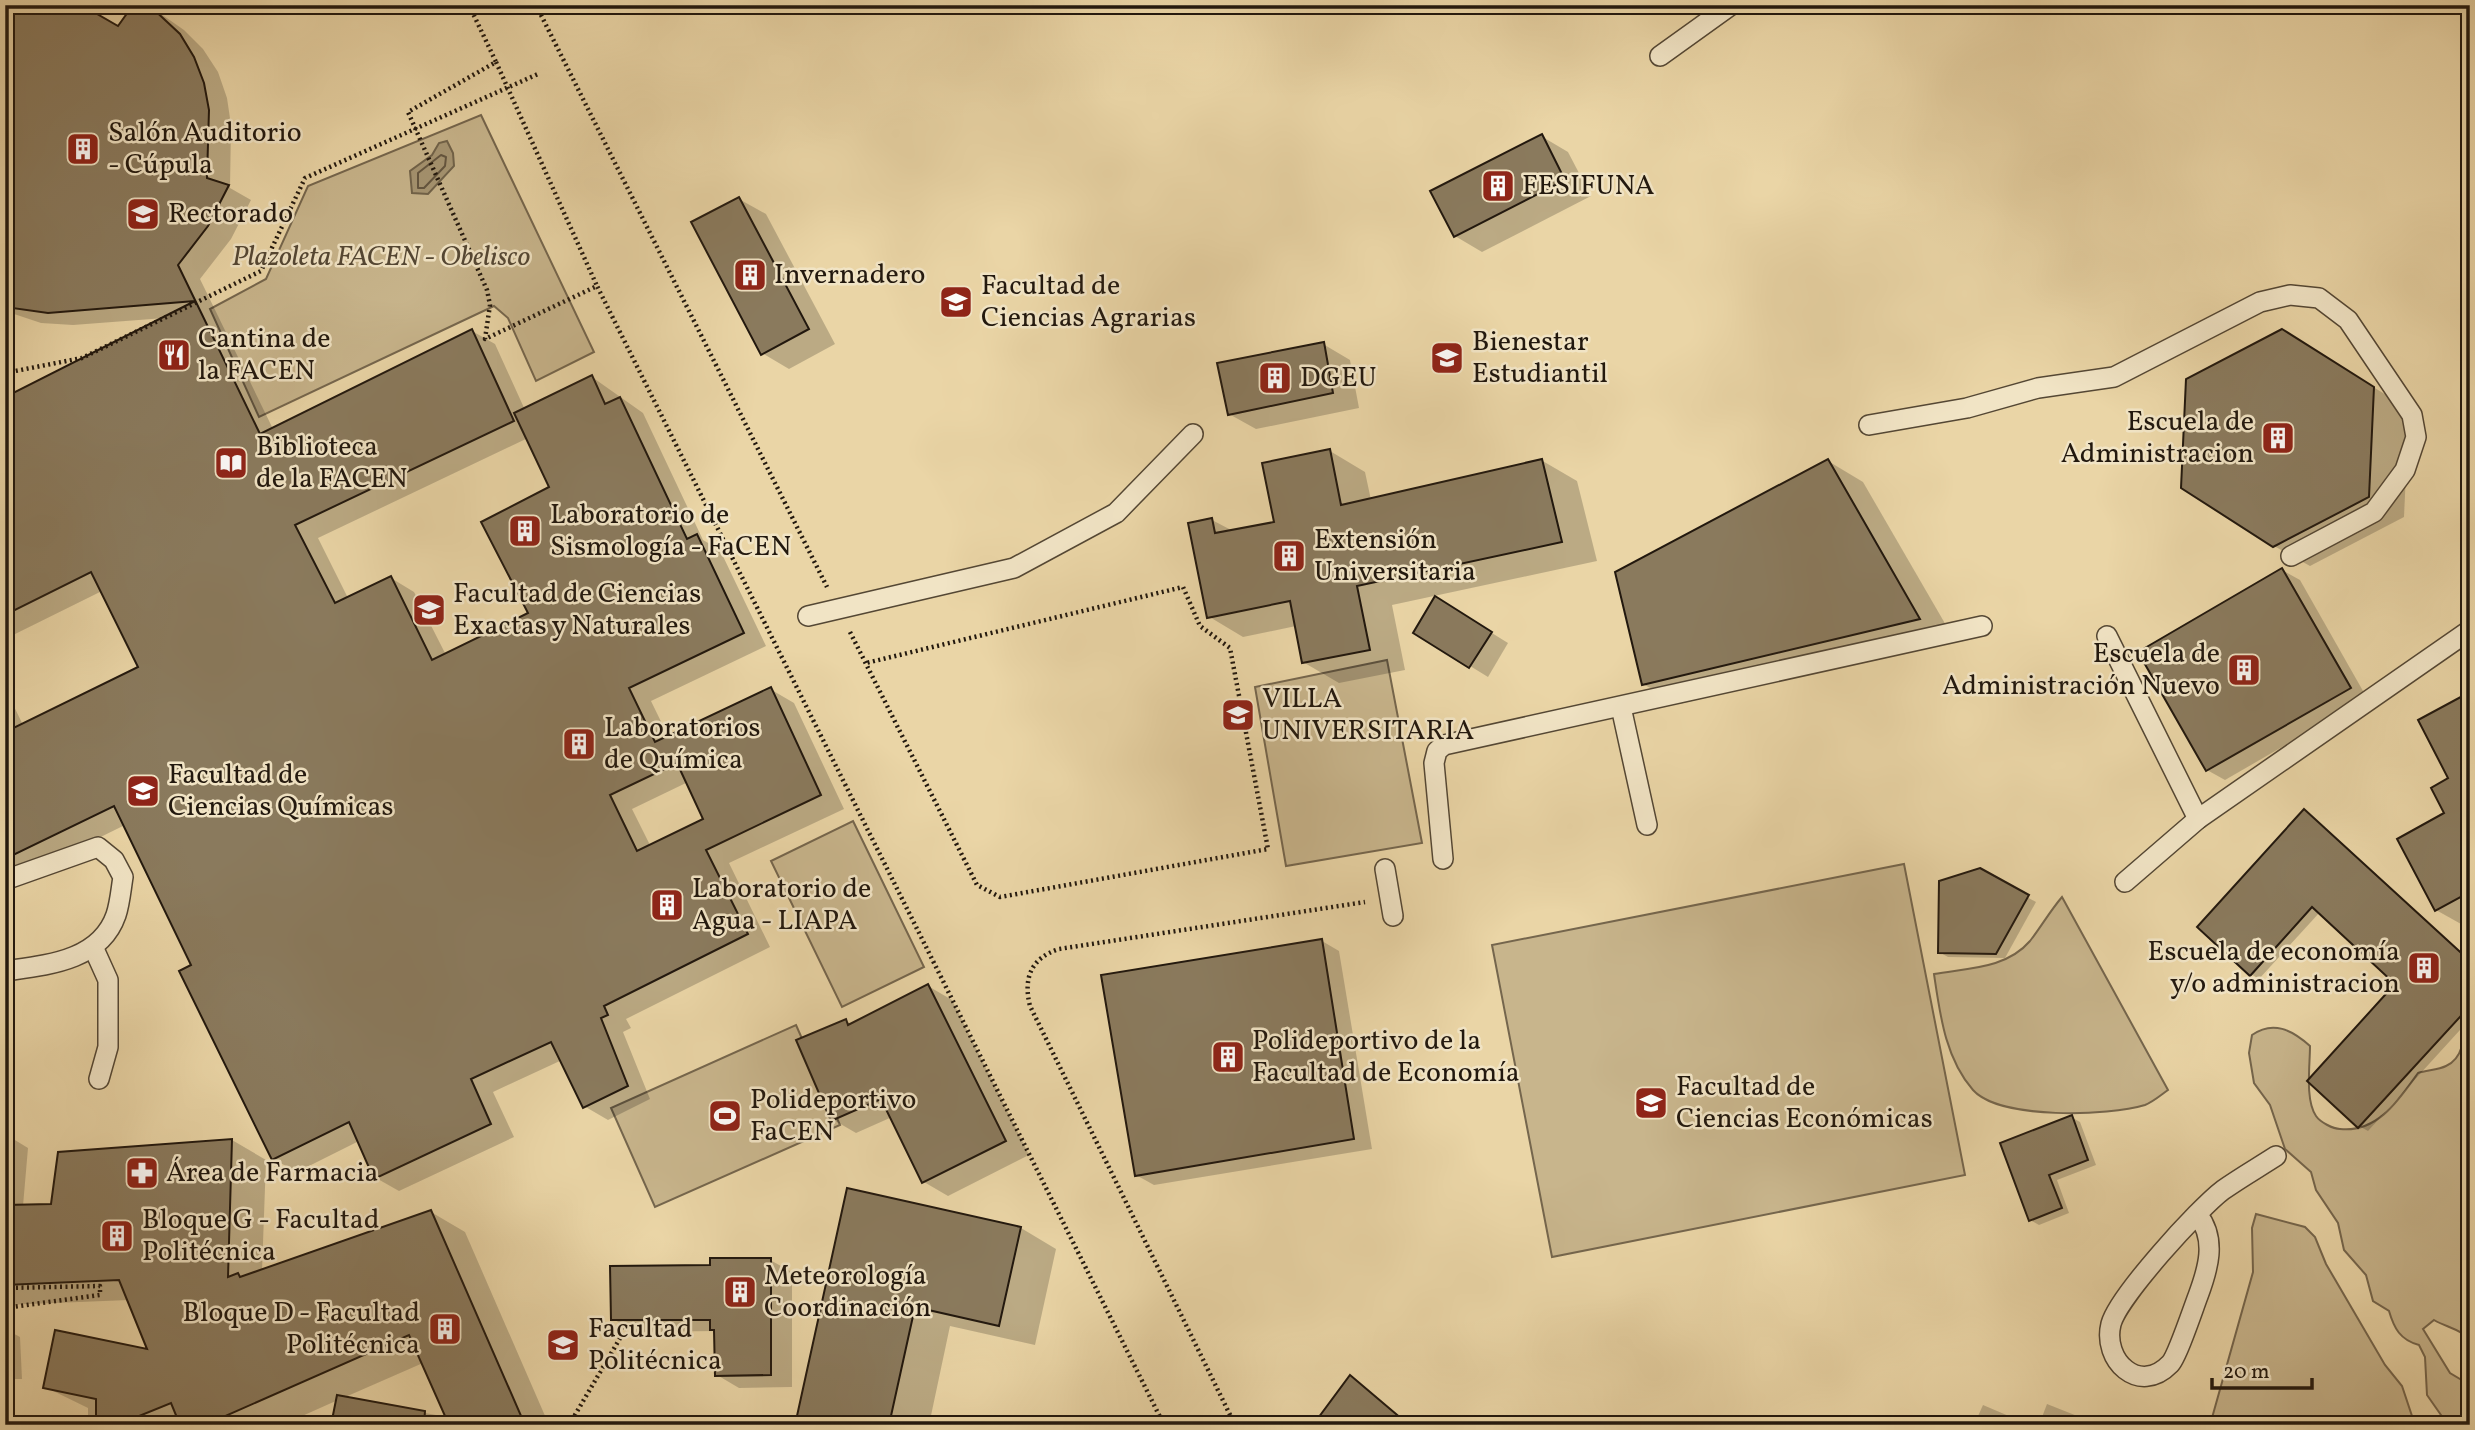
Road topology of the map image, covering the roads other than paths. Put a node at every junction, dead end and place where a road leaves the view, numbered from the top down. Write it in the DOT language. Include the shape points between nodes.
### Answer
graph roads {
  1 [pos="1731,5"];
  2 [pos="1660,56"];
  3 [pos="1869,425"];
  4 [pos="1193,434"];
  5 [pos="2291,556"];
  6 [pos="808,615"];
  7 [pos="1982,626"];
  8 [pos="2470,630"];
  9 [pos="2107,636"];
  10 [pos="1621,707"];
  11 [pos="2198,819"];
  12 [pos="1647,825"];
  13 [pos="1443,859"];
  14 [pos="1385,869"];
  15 [pos="5,880"];
  16 [pos="2125,882"];
  17 [pos="1392,907"];
  18 [pos="94,949"];
  19 [pos="5,971"];
  20 [pos="99,1079"];
  21 [pos="2276,1156"];
  22 [pos="2198,1216"];
  1 -- 2 [label="lane"];
  3 -- 5 [label="lane" via="1967,408 2038,388 2114,377 2260,302 2291,295 2319,298 2348,320 2412,415 2416,437 2405,470 2374,512"];
  4 -- 6 [label="lane" via="1116,513 1014,568"];
  7 -- 10 [label="lane"];
  8 -- 11 [label="lane"];
  9 -- 11 [label="lane"];
  10 -- 12 [label="lane"];
  10 -- 13 [label="lane" via="1444,745 1434,763"];
  11 -- 16 [label="lane"];
  14 -- 17 [label="lane"];
  15 -- 18 [label="lane" via="99,847 114,860 123,877 116,916"];
  18 -- 19 [label="lane" via="51,965"];
  18 -- 20 [label="lane" via="108,980 108,1046"];
  21 -- 22 [label="lane" via="2221,1192"];
  22 -- 22 [label="lane" via="2127,1293 2110,1326 2118,1366 2134,1377 2154,1375 2171,1364 2198,1297 2210,1256 2206,1226"];
}
